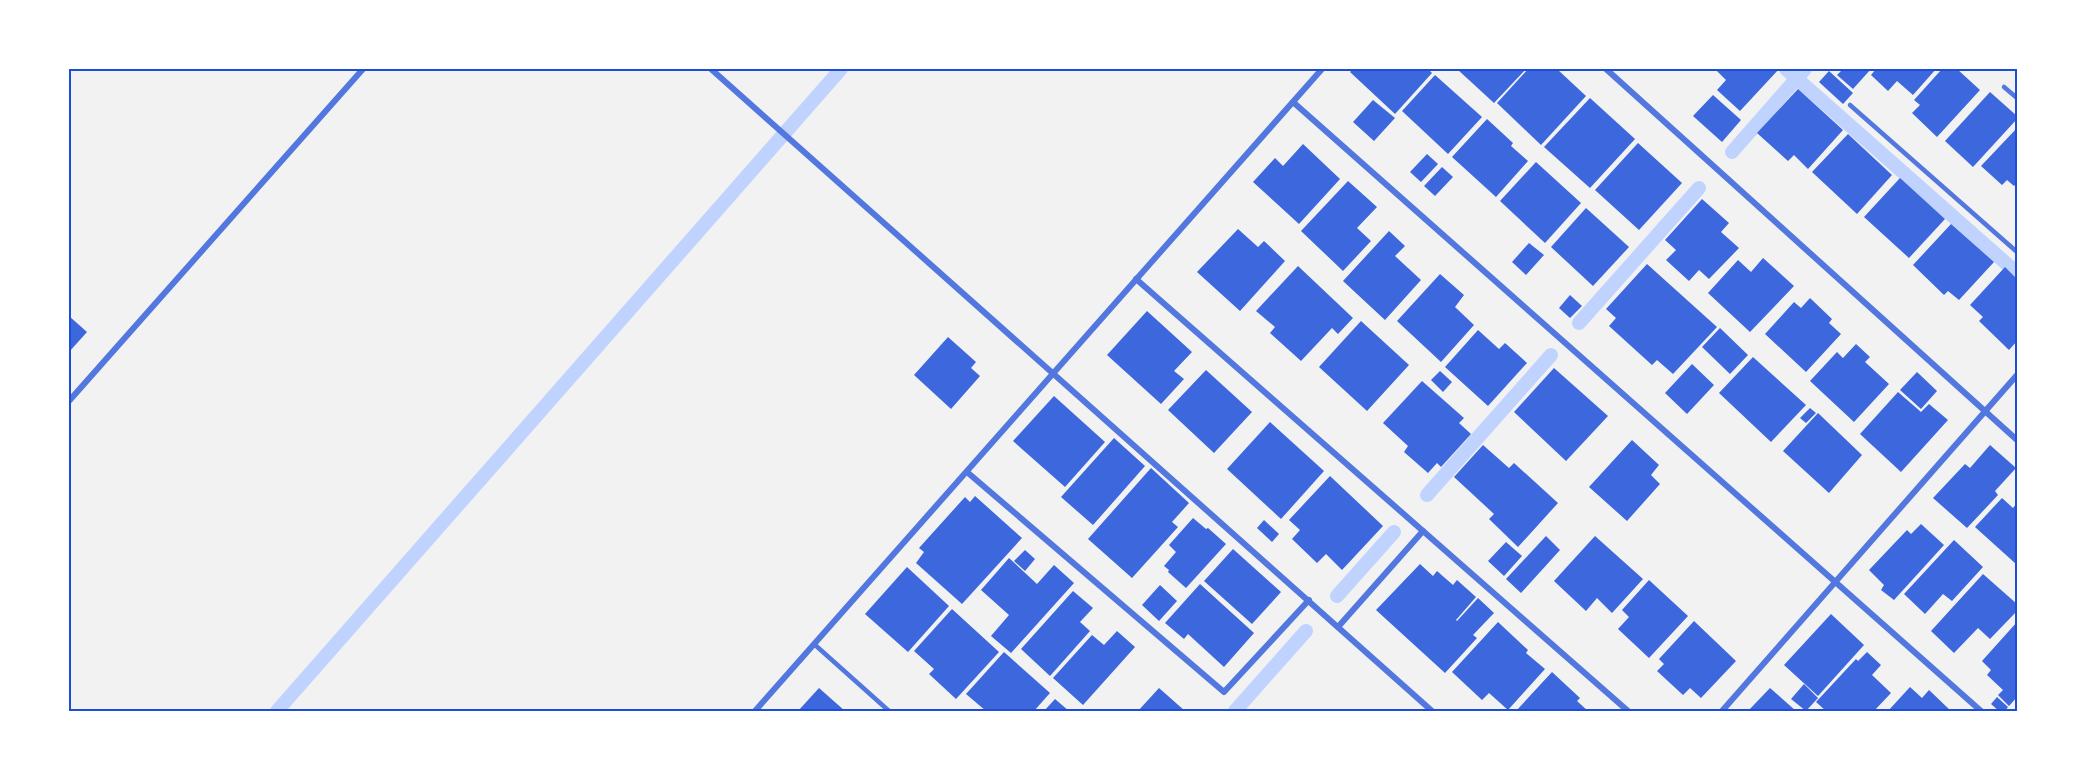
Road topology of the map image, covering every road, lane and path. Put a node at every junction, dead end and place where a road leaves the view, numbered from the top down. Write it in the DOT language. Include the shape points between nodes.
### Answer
graph roads {
  1 [pos="363,69"];
  2 [pos="711,69"];
  3 [pos="1322,69"];
  4 [pos="1606,69"];
  5 [pos="2004,87"];
  6 [pos="2017,98"];
  7 [pos="1293,102"];
  8 [pos="1850,105"];
  9 [pos="2017,252"];
  10 [pos="1136,279"];
  11 [pos="1054,373"];
  12 [pos="2017,375"];
  13 [pos="69,400"];
  14 [pos="1985,411"];
  15 [pos="2017,440"];
  16 [pos="967,472"];
  17 [pos="1423,531"];
  18 [pos="1836,582"];
  19 [pos="1309,600"];
  20 [pos="1338,627"];
  21 [pos="814,644"];
  22 [pos="755,711"];
  23 [pos="889,711"];
  24 [pos="1432,711"];
  25 [pos="1628,711"];
  26 [pos="1722,711"];
  27 [pos="1982,711"];
  1 -- 13 [label="street"];
  2 -- 11 [label="street"];
  3 -- 7 [label="street"];
  4 -- 14 [label="street"];
  5 -- 6 [label="lane"];
  7 -- 10 [label="street"];
  7 -- 18 [label="street"];
  8 -- 9 [label="lane"];
  10 -- 11 [label="street"];
  10 -- 17 [label="street"];
  11 -- 16 [label="street"];
  11 -- 19 [label="street"];
  12 -- 14 [label="street"];
  14 -- 15 [label="street"];
  14 -- 18 [label="street"];
  16 -- 19 [label="street" via="1224,692"];
  16 -- 21 [label="street"];
  17 -- 20 [label="street"];
  17 -- 25 [label="street"];
  18 -- 26 [label="street"];
  18 -- 27 [label="street"];
  19 -- 20 [label="street"];
  20 -- 24 [label="street"];
  21 -- 22 [label="street"];
  21 -- 23 [label="lane"];
}
